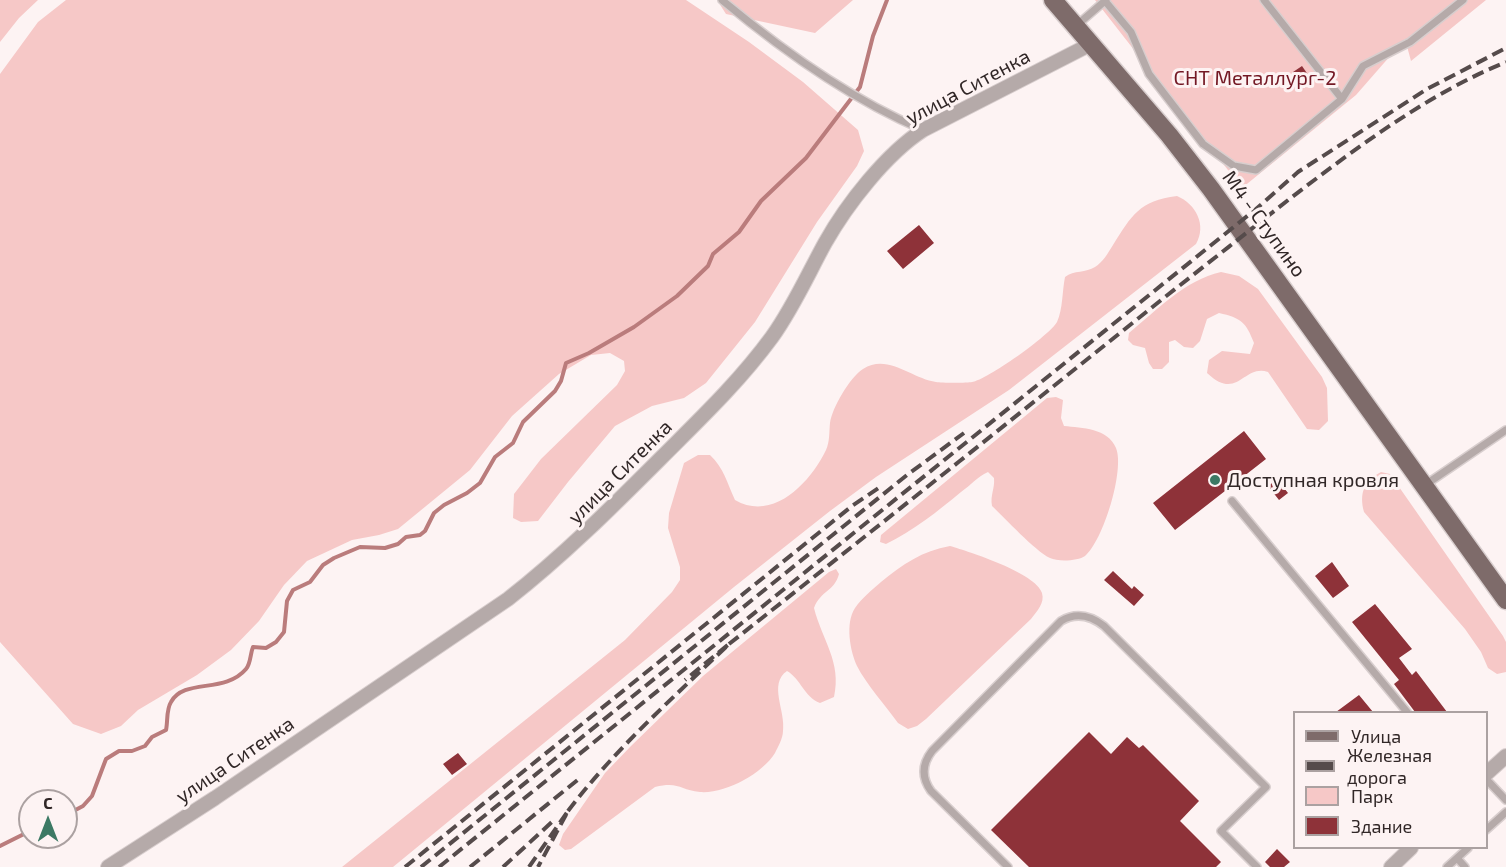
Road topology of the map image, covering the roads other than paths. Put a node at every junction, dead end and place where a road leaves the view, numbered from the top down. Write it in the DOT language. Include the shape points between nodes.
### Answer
graph roads {
  1 [pos="722,0"];
  2 [pos="1053,0"];
  3 [pos="1105,0"];
  4 [pos="1264,0"];
  5 [pos="1463,0"];
  6 [pos="1075,27"];
  7 [pos="1091,44"];
  8 [pos="1342,99"];
  9 [pos="923,130"];
  10 [pos="1506,430"];
  11 [pos="1423,486"];
  12 [pos="1232,501"];
  13 [pos="1506,600"];
  14 [pos="1406,711"];
  15 [pos="1506,756"];
  16 [pos="1488,774"];
  17 [pos="1488,778"];
  18 [pos="1506,800"];
  19 [pos="1506,812"];
  20 [pos="1488,828"];
  21 [pos="1410,849"];
  22 [pos="1467,849"];
  23 [pos="1457,858"];
  24 [pos="108,867"];
  25 [pos="1008,867"];
  26 [pos="1257,867"];
  27 [pos="1391,867"];
  28 [pos="1448,867"];
  29 [pos="1465,867"];
  1 -- 9 [label="lane" via="826,77 888,115"];
  2 -- 6 [label="main road, М4 - Ступино"];
  3 -- 6 [label="lane"];
  3 -- 8 [label="lane" via="1131,32 1149,74 1203,144 1234,166 1256,170"];
  4 -- 8 [label="lane"];
  5 -- 8 [label="lane" via="1410,42 1363,66"];
  6 -- 7 [label="main road, М4 - Ступино"];
  7 -- 9 [label="street, улица Ситенка"];
  7 -- 11 [label="main road, М4 - Ступино" via="1211,189"];
  9 -- 24 [label="street, улица Ситенка" via="886,161 849,208 788,313 748,368 576,542 508,599"];
  10 -- 11 [label="lane"];
  11 -- 13 [label="main road, М4 - Ступино"];
  12 -- 14 [label="lane"];
  15 -- 16 [label="street"];
  17 -- 18 [label="lane"];
  19 -- 20 [label="lane"];
  21 -- 27 [label="street"];
  22 -- 23 [label="lane"];
  23 -- 28 [label="lane"];
  23 -- 29 [label="lane"];
  25 -- 26 [label="lane" via="931,791 925,783 924,766 932,751 1061,621 1078,615 1104,626 1266,787 1221,831"];
}
